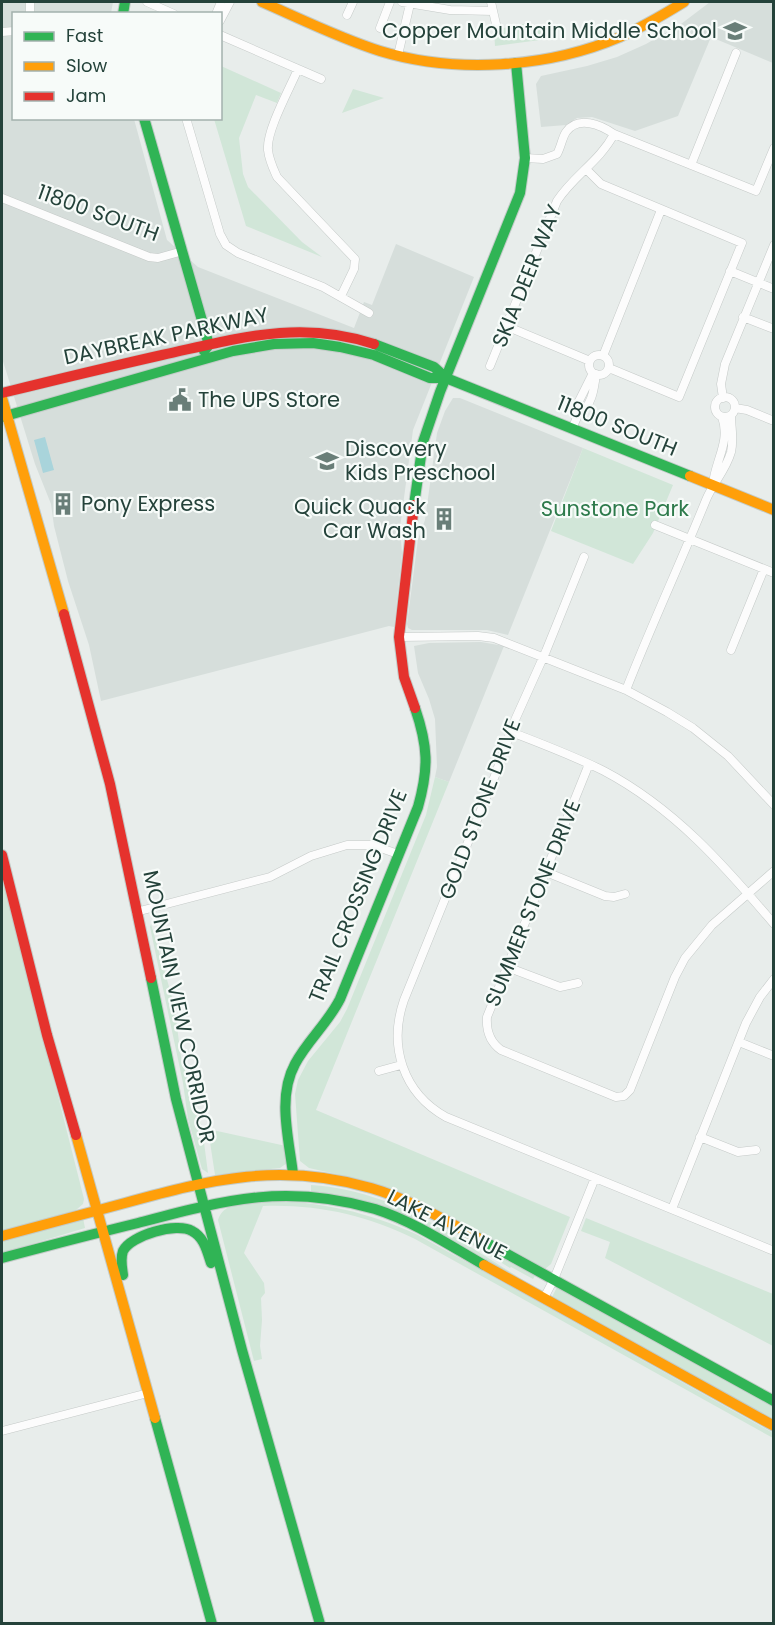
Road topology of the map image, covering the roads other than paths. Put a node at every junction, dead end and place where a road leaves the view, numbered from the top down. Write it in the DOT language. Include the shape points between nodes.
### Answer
graph roads {
  1 [pos="147,2"];
  2 [pos="230,2"];
  3 [pos="262,2"];
  4 [pos="353,2"];
  5 [pos="390,2"];
  6 [pos="406,2"];
  7 [pos="491,2"];
  8 [pos="684,2"];
  9 [pos="493,11"];
  10 [pos="171,12"];
  11 [pos="347,15"];
  12 [pos="222,17"];
  13 [pos="496,24"];
  14 [pos="380,28"];
  15 [pos="222,35"];
  16 [pos="736,53"];
  17 [pos="398,55"];
  18 [pos="516,63"];
  19 [pos="298,69"];
  20 [pos="321,80"];
  21 [pos="145,120"];
  22 [pos="187,120"];
  23 [pos="614,134"];
  24 [pos="774,148"];
  25 [pos="525,158"];
  26 [pos="691,165"];
  27 [pos="586,169"];
  28 [pos="2,198"];
  29 [pos="661,210"];
  30 [pos="774,245"];
  31 [pos="183,250"];
  32 [pos="730,271"];
  33 [pos="758,282"];
  34 [pos="774,289"];
  35 [pos="341,296"];
  36 [pos="369,313"];
  37 [pos="743,317"];
  38 [pos="506,326"];
  39 [pos="774,329"];
  40 [pos="257,334"];
  41 [pos="208,345"];
  42 [pos="603,356"];
  43 [pos="210,358"];
  44 [pos="590,361"];
  45 [pos="188,364"];
  46 [pos="490,366"];
  47 [pos="609,368"];
  48 [pos="594,374"];
  49 [pos="446,378"];
  50 [pos="2,393"];
  51 [pos="2,398"];
  52 [pos="723,398"];
  53 [pos="733,411"];
  54 [pos="4,417"];
  55 [pos="722,417"];
  56 [pos="774,421"];
  57 [pos="572,429"];
  58 [pos="712,486"];
  59 [pos="774,510"];
  60 [pos="655,525"];
  61 [pos="691,540"];
  62 [pos="584,557"];
  63 [pos="764,569"];
  64 [pos="774,573"];
  65 [pos="399,637"];
  66 [pos="731,650"];
  67 [pos="543,656"];
  68 [pos="626,690"];
  69 [pos="511,732"];
  70 [pos="589,764"];
  71 [pos="774,805"];
  72 [pos="398,854"];
  73 [pos="2,855"];
  74 [pos="774,871"];
  75 [pos="546,872"];
  76 [pos="625,894"];
  77 [pos="747,894"];
  78 [pos="136,912"];
  79 [pos="774,924"];
  80 [pos="507,967"];
  81 [pos="774,979"];
  82 [pos="578,983"];
  83 [pos="739,1042"];
  84 [pos="774,1056"];
  85 [pos="401,1065"];
  86 [pos="380,1071"];
  87 [pos="700,1137"];
  88 [pos="756,1149"];
  89 [pos="293,1173"];
  90 [pos="596,1178"];
  91 [pos="199,1183"];
  92 [pos="204,1206"];
  93 [pos="672,1209"];
  94 [pos="98,1210"];
  95 [pos="104,1232"];
  96 [pos="2,1236"];
  97 [pos="774,1251"];
  98 [pos="2,1258"];
  99 [pos="554,1279"];
  100 [pos="544,1298"];
  101 [pos="242,1350"];
  102 [pos="148,1393"];
  103 [pos="774,1401"];
  104 [pos="774,1426"];
  105 [pos="2,1431"];
  106 [pos="168,1467"];
  107 [pos="212,1623"];
  108 [pos="320,1623"];
  1 -- 10 [label="street"];
  2 -- 12 [label="street"];
  3 -- 17 [label="main road" via="358,44"];
  4 -- 11 [label="street"];
  5 -- 14 [label="street"];
  6 -- 9 [label="street" via="450,10"];
  6 -- 17 [label="street"];
  7 -- 9 [label="street"];
  8 -- 18 [label="main road" via="612,40 553,58"];
  9 -- 13 [label="street"];
  15 -- 19 [label="street"];
  16 -- 26 [label="street"];
  17 -- 18 [label="main road" via="433,62"];
  18 -- 25 [label="main road, TRAIL CROSSING DRIVE"];
  19 -- 20 [label="street"];
  19 -- 35 [label="street" via="267,147 277,177 355,259"];
  21 -- 31 [label="main road"];
  22 -- 35 [label="street" via="226,245"];
  23 -- 25 [label="street" via="594,123 578,123 567,132 557,154 543,159"];
  23 -- 26 [label="street"];
  23 -- 27 [label="street, SKIA DEER WAY"];
  24 -- 26 [label="street" via="756,191"];
  25 -- 49 [label="main road, TRAIL CROSSING DRIVE" via="515,209"];
  27 -- 29 [label="street" via="601,184"];
  27 -- 38 [label="street, SKIA DEER WAY" via="557,201"];
  28 -- 31 [label="street, 11800 SOUTH" via="148,257 159,258"];
  29 -- 32 [label="street" via="742,243"];
  29 -- 42 [label="street"];
  30 -- 33 [label="street"];
  31 -- 41 [label="main road"];
  32 -- 33 [label="street"];
  32 -- 47 [label="street" via="679,397"];
  33 -- 34 [label="street"];
  33 -- 37 [label="street"];
  35 -- 36 [label="street"];
  37 -- 39 [label="street"];
  37 -- 52 [label="street" via="723,372"];
  38 -- 44 [label="street"];
  38 -- 46 [label="street, SKIA DEER WAY"];
  40 -- 41 [label="main road, DAYBREAK PARKWAY"];
  40 -- 43 [label="main road" via="251,340 217,350"];
  40 -- 49 [label="main road, DAYBREAK PARKWAY" via="307,331 359,339 434,367"];
  41 -- 45 [label="main road"];
  41 -- 50 [label="main road, DAYBREAK PARKWAY"];
  42 -- 44 [label="street" via="597,355"];
  42 -- 47 [label="street"];
  43 -- 45 [label="main road, DAYBREAK PARKWAY"];
  43 -- 49 [label="main road, DAYBREAK PARKWAY" via="263,345 312,343 362,352 430,378"];
  44 -- 48 [label="street"];
  45 -- 54 [label="main road, DAYBREAK PARKWAY"];
  47 -- 48 [label="street" via="605,373"];
  48 -- 57 [label="street" via="594,390"];
  49 -- 57 [label="main road, 11800 SOUTH"];
  49 -- 65 [label="main road, TRAIL CROSSING DRIVE" via="429,420 419,463"];
  51 -- 54 [label="main road, MOUNTAIN VIEW CORRIDOR"];
  52 -- 53 [label="street" via="731,400"];
  52 -- 55 [label="street" via="715,407"];
  53 -- 55 [label="street"];
  53 -- 56 [label="street" via="747,410"];
  53 -- 58 [label="street" via="730,454"];
  54 -- 78 [label="main road, MOUNTAIN VIEW CORRIDOR" via="110,783"];
  55 -- 58 [label="street" via="725,437"];
  57 -- 58 [label="main road, 11800 SOUTH"];
  58 -- 59 [label="main road, 11800 SOUTH"];
  58 -- 61 [label="street"];
  60 -- 61 [label="street"];
  61 -- 63 [label="street"];
  61 -- 68 [label="street"];
  62 -- 67 [label="street, GOLD STONE DRIVE"];
  63 -- 64 [label="street"];
  63 -- 66 [label="street"];
  65 -- 67 [label="street" via="489,637"];
  65 -- 72 [label="main road, TRAIL CROSSING DRIVE" via="404,677 421,721 426,749 418,807"];
  67 -- 68 [label="street"];
  67 -- 69 [label="street, GOLD STONE DRIVE"];
  68 -- 71 [label="street" via="705,737"];
  69 -- 70 [label="street"];
  69 -- 85 [label="street, GOLD STONE DRIVE" via="401,1009 397,1035"];
  70 -- 75 [label="street, SUMMER STONE DRIVE"];
  70 -- 77 [label="street" via="670,814 708,849"];
  72 -- 78 [label="street" via="372,845 347,845 311,856 259,880"];
  72 -- 89 [label="main road, TRAIL CROSSING DRIVE" via="337,1006 290,1074 286,1100"];
  73 -- 94 [label="main road" via="46,1035"];
  74 -- 77 [label="street"];
  75 -- 76 [label="street" via="608,896"];
  75 -- 80 [label="street, SUMMER STONE DRIVE"];
  77 -- 79 [label="street"];
  77 -- 80 [label="street, SUMMER STONE DRIVE" via="712,925 686,958 630,1090 624,1096 616,1097 505,1052 495,1044 488,1032 487,1017"];
  78 -- 91 [label="main road, MOUNTAIN VIEW CORRIDOR" via="176,1100"];
  80 -- 82 [label="street" via="560,987"];
  81 -- 83 [label="street" via="753,1010"];
  83 -- 84 [label="street"];
  83 -- 87 [label="street"];
  85 -- 86 [label="street"];
  85 -- 90 [label="street, GOLD STONE DRIVE" via="418,1095 438,1113"];
  87 -- 88 [label="street" via="738,1152"];
  87 -- 93 [label="street"];
  89 -- 91 [label="main road, LAKE AVENUE" via="244,1175"];
  89 -- 99 [label="main road, LAKE AVENUE" via="347,1181 405,1199"];
  90 -- 93 [label="street, GOLD STONE DRIVE"];
  90 -- 99 [label="street"];
  91 -- 92 [label="main road, MOUNTAIN VIEW CORRIDOR"];
  91 -- 94 [label="main road, LAKE AVENUE"];
  92 -- 95 [label="main road, LAKE AVENUE"];
  92 -- 100 [label="main road, LAKE AVENUE" via="245,1197 282,1195 366,1206 416,1227"];
  92 -- 101 [label="main road, MOUNTAIN VIEW CORRIDOR"];
  93 -- 97 [label="street, GOLD STONE DRIVE"];
  94 -- 95 [label="main road"];
  94 -- 96 [label="main road, LAKE AVENUE"];
  95 -- 98 [label="main road, LAKE AVENUE"];
  95 -- 102 [label="main road"];
  99 -- 100 [label="street"];
  99 -- 103 [label="main road, LAKE AVENUE"];
  100 -- 104 [label="main road, LAKE AVENUE"];
  101 -- 106 [label="main road" via="205,1246 196,1233 175,1227 130,1242 122,1254 121,1269 159,1406"];
  101 -- 108 [label="main road, MOUNTAIN VIEW CORRIDOR"];
  102 -- 105 [label="street"];
  102 -- 106 [label="main road"];
  106 -- 107 [label="main road"];
}
